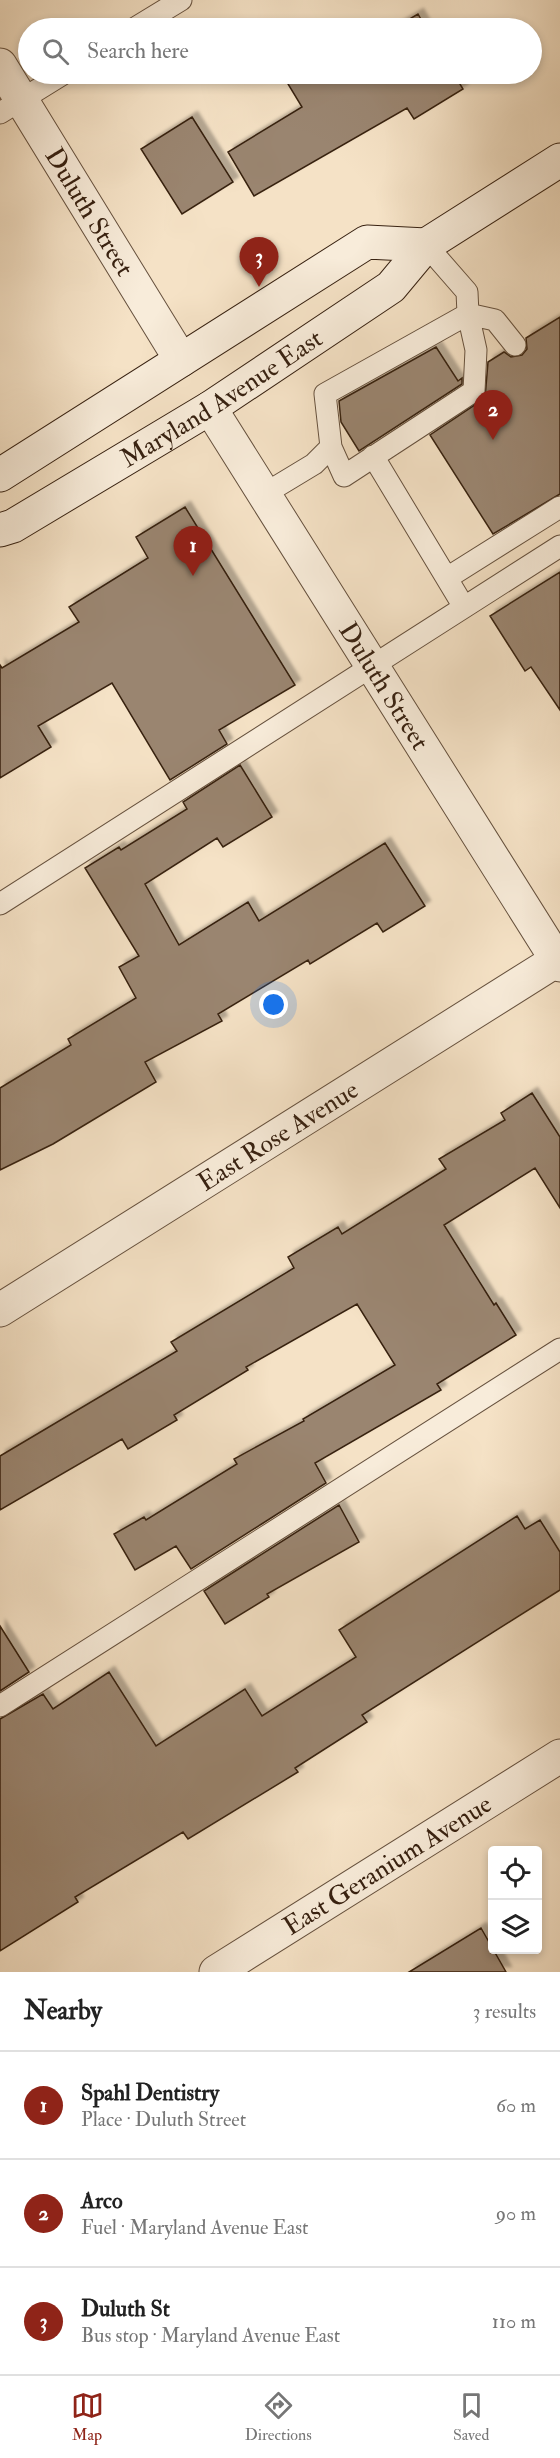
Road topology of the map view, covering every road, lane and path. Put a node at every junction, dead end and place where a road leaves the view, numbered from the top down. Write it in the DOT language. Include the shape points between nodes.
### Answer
graph roads {
  1 [pos="181,0"];
  2 [pos="151,18"];
  3 [pos="0,65"];
  4 [pos="47,84"];
  5 [pos="11,106"];
  6 [pos="560,160"];
  7 [pos="426,245"];
  8 [pos="468,314"];
  9 [pos="515,345"];
  10 [pos="181,360"];
  11 [pos="210,408"];
  12 [pos="331,447"];
  13 [pos="373,456"];
  14 [pos="0,475"];
  15 [pos="266,493"];
  16 [pos="560,507"];
  17 [pos="0,530"];
  18 [pos="560,546"];
  19 [pos="447,578"];
  20 [pos="464,607"];
  21 [pos="373,664"];
  22 [pos="0,904"];
  23 [pos="558,963"];
  24 [pos="0,1310"];
  25 [pos="560,1349"];
  26 [pos="0,1706"];
  27 [pos="560,1756"];
  28 [pos="216,1972"];
  1 -- 2 [label="lane"];
  3 -- 5 [label="street, Duluth Street"];
  4 -- 5 [label="lane"];
  5 -- 10 [label="street, Duluth Street"];
  6 -- 7 [label="street, Maryland Avenue East"];
  7 -- 8 [label="lane" via="467,292"];
  7 -- 10 [label="street, Maryland Avenue East" via="367,242"];
  7 -- 11 [label="street, Maryland Avenue East" via="391,287"];
  8 -- 9 [label="lane" via="495,320"];
  8 -- 12 [label="lane" via="325,394"];
  8 -- 13 [label="lane" via="476,350 474,391"];
  10 -- 14 [label="street, Maryland Avenue East"];
  11 -- 15 [label="street, Duluth Street"];
  11 -- 17 [label="street, Maryland Avenue East" via="13,526"];
  12 -- 13 [label="lane" via="344,476"];
  12 -- 15 [label="lane" via="314,464"];
  13 -- 19 [label="lane"];
  15 -- 21 [label="street, Duluth Street"];
  16 -- 19 [label="lane"];
  18 -- 20 [label="lane"];
  19 -- 20 [label="lane"];
  20 -- 21 [label="lane"];
  21 -- 22 [label="lane"];
  21 -- 23 [label="street, Duluth Street"];
  23 -- 24 [label="street, East Rose Avenue"];
  25 -- 26 [label="lane"];
  27 -- 28 [label="street, East Geranium Avenue"];
}
